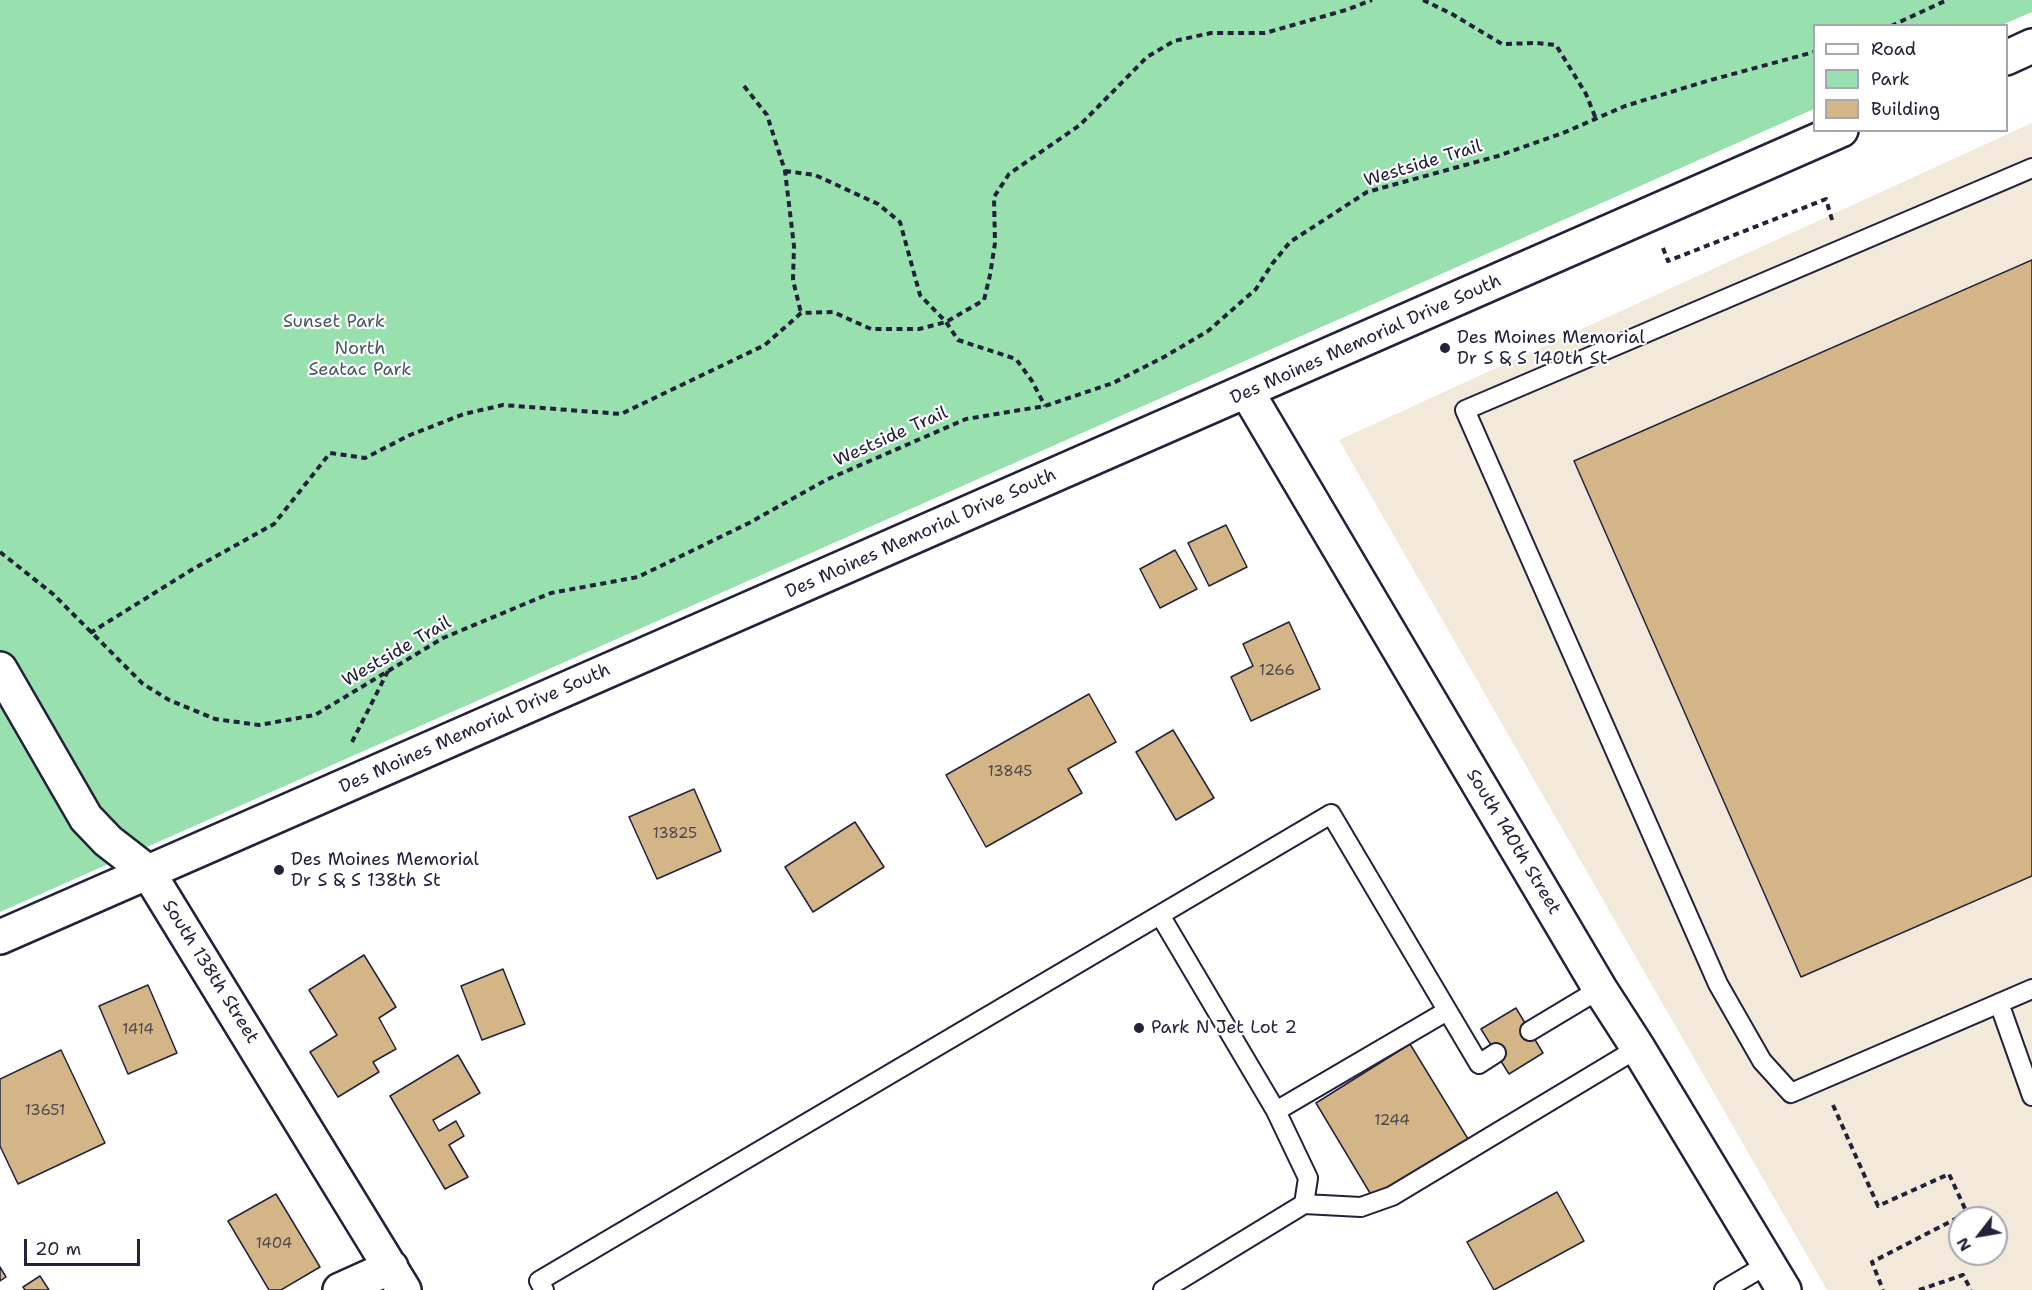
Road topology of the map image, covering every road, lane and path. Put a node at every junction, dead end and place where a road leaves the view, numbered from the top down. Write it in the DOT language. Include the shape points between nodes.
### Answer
graph roads {
  1 [pos="1372,0"];
  2 [pos="1423,0"];
  3 [pos="1947,0"];
  4 [pos="1895,24"];
  5 [pos="2032,46"];
  6 [pos="1813,53"];
  7 [pos="2008,57"];
  8 [pos="744,86"];
  9 [pos="1596,119"];
  10 [pos="1836,132"];
  11 [pos="2032,168"];
  12 [pos="785,171"];
  13 [pos="1660,241"];
  14 [pos="1842,249"];
  15 [pos="801,313"];
  16 [pos="946,322"];
  17 [pos="1247,392"];
  18 [pos="1045,406"];
  19 [pos="0,552"];
  20 [pos="90,633"];
  21 [pos="0,669"];
  22 [pos="388,671"];
  23 [pos="330,792"];
  24 [pos="148,872"];
  25 [pos="1160,915"];
  26 [pos="0,937"];
  27 [pos="1600,989"];
  28 [pos="2032,989"];
  29 [pos="1999,1003"];
  30 [pos="1448,1011"];
  31 [pos="1530,1031"];
  32 [pos="1638,1048"];
  33 [pos="1496,1053"];
  34 [pos="1821,1080"];
  35 [pos="2032,1096"];
  36 [pos="1276,1111"];
  37 [pos="1304,1204"];
  38 [pos="1776,1277"];
  39 [pos="398,1278"];
  40 [pos="340,1290"];
  41 [pos="544,1290"];
  42 [pos="1163,1290"];
  43 [pos="1724,1290"];
  44 [pos="1882,1290"];
  45 [pos="1919,1290"];
  46 [pos="1971,1290"];
  1 -- 16 [label="path" via="1265,33 1211,33 1174,41 1147,57 1080,124 1009,174 994,196 995,243 984,300"];
  2 -- 9 [label="path" via="1502,44 1556,45 1586,94"];
  3 -- 4 [label="path"];
  5 -- 7 [label="main road"];
  6 -- 9 [label="path, Westside Trail" via="1625,106"];
  8 -- 12 [label="path" via="767,115"];
  9 -- 18 [label="path, Westside Trail" via="1498,156 1367,192 1290,242 1256,289 1208,331 1113,383"];
  10 -- 17 [label="main road, Des Moines Memorial Drive South"];
  11 -- 14 [label="lane"];
  12 -- 15 [label="path" via="794,246 793,280"];
  12 -- 16 [label="path" via="815,175 878,204 900,222 920,295"];
  13 -- 14 [label="path" via="1668,261 1826,199"];
  14 -- 34 [label="lane" via="1465,410 1718,984 1761,1061 1791,1093"];
  15 -- 16 [label="path" via="833,312 871,329 920,329"];
  15 -- 20 [label="path" via="765,345 621,414 503,405 464,414 365,458 330,453 274,524"];
  16 -- 18 [label="path" via="958,340 1016,359"];
  17 -- 23 [label="main road, Des Moines Memorial Drive South"];
  17 -- 27 [label="main road, South 140th Street"];
  18 -- 22 [label="path, Westside Trail" via="966,419 826,480 638,577 551,593 443,638"];
  19 -- 20 [label="path, Westside Trail" via="53,594"];
  20 -- 22 [label="path, Westside Trail" via="143,684 169,700 215,719 259,725 315,715"];
  21 -- 24 [label="main road, South 138th Street" via="86,818"];
  22 -- 23 [label="path"];
  23 -- 24 [label="main road, Des Moines Memorial Drive South"];
  24 -- 26 [label="main road, Des Moines Memorial Drive South"];
  24 -- 39 [label="main road, South 138th Street"];
  25 -- 30 [label="lane" via="1331,814"];
  25 -- 36 [label="lane"];
  25 -- 41 [label="lane" via="539,1281"];
  27 -- 31 [label="lane"];
  27 -- 32 [label="main road, South 140th Street"];
  28 -- 29 [label="lane"];
  29 -- 34 [label="lane"];
  29 -- 35 [label="lane"];
  30 -- 33 [label="lane" via="1479,1064"];
  30 -- 36 [label="lane"];
  32 -- 37 [label="lane" via="1392,1196 1361,1207"];
  32 -- 38 [label="main road, South 140th Street"];
  34 -- 44 [label="path" via="1878,1206 1949,1174 1967,1213 1872,1262"];
  36 -- 37 [label="lane" via="1308,1178"];
  37 -- 42 [label="lane"];
  38 -- 43 [label="lane"];
  39 -- 40 [label="main road"];
  45 -- 46 [label="path" via="1963,1275"];
}
